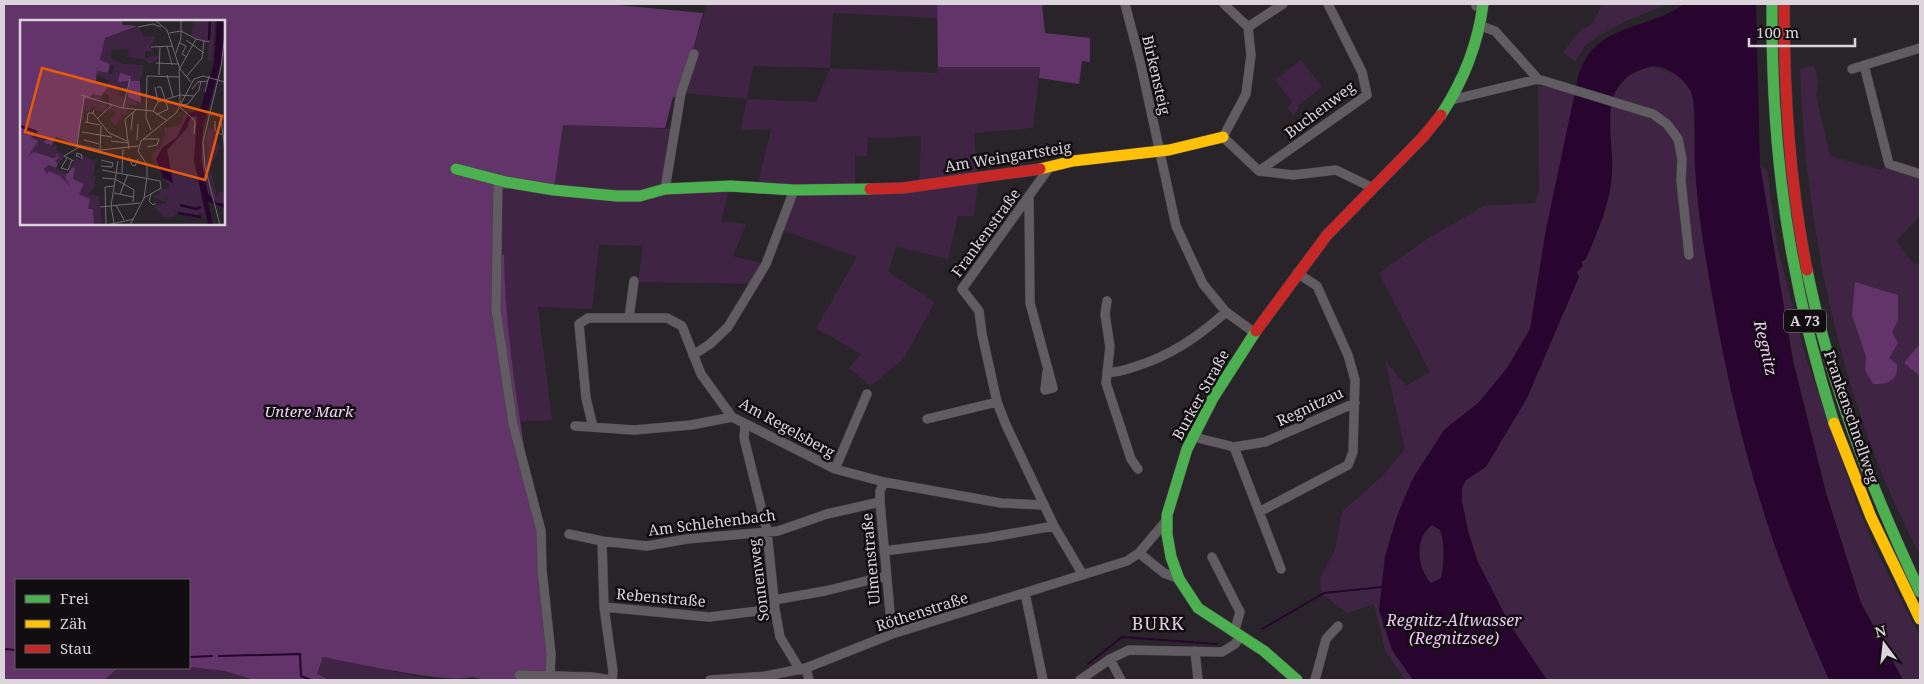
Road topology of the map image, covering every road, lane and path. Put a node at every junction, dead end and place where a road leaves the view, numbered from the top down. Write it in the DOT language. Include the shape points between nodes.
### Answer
graph roads {
  1 [pos="1125,4"];
  2 [pos="1224,4"];
  3 [pos="1283,4"];
  4 [pos="1328,4"];
  5 [pos="1478,4"];
  6 [pos="1772,4"];
  7 [pos="1784,4"];
  8 [pos="1480,26"];
  9 [pos="1248,27"];
  10 [pos="1920,48"];
  11 [pos="694,54"];
  12 [pos="1864,65"];
  13 [pos="1852,69"];
  14 [pos="1538,79"];
  15 [pos="1451,100"];
  16 [pos="1223,137"];
  17 [pos="1159,152"];
  18 [pos="1049,168"];
  19 [pos="456,169"];
  20 [pos="1259,171"];
  21 [pos="1920,174"];
  22 [pos="498,180"];
  23 [pos="666,188"];
  24 [pos="1373,188"];
  25 [pos="794,190"];
  26 [pos="1029,198"];
  27 [pos="1689,256"];
  28 [pos="1297,273"];
  29 [pos="634,281"];
  30 [pos="1107,300"];
  31 [pos="1226,312"];
  32 [pos="629,318"];
  33 [pos="1255,333"];
  34 [pos="692,355"];
  35 [pos="1047,372"];
  36 [pos="1107,372"];
  37 [pos="867,394"];
  38 [pos="997,402"];
  39 [pos="1355,403"];
  40 [pos="732,417"];
  41 [pos="927,419"];
  42 [pos="745,424"];
  43 [pos="575,426"];
  44 [pos="593,427"];
  45 [pos="1194,437"];
  46 [pos="1234,447"];
  47 [pos="835,469"];
  48 [pos="1138,469"];
  49 [pos="884,482"];
  50 [pos="880,502"];
  51 [pos="1044,505"];
  52 [pos="1259,512"];
  53 [pos="1166,521"];
  54 [pos="1054,526"];
  55 [pos="767,531"];
  56 [pos="570,534"];
  57 [pos="602,541"];
  58 [pos="884,551"];
  59 [pos="1139,553"];
  60 [pos="1212,557"];
  61 [pos="1281,569"];
  62 [pos="1083,575"];
  63 [pos="886,576"];
  64 [pos="1177,578"];
  65 [pos="1920,592"];
  66 [pos="1025,593"];
  67 [pos="774,604"];
  68 [pos="604,607"];
  69 [pos="1920,619"];
  70 [pos="1338,626"];
  71 [pos="892,634"];
  72 [pos="1237,635"];
  73 [pos="1194,651"];
  74 [pos="1110,659"];
  75 [pos="803,669"];
  76 [pos="519,675"];
  77 [pos="550,676"];
  78 [pos="590,679"];
  79 [pos="611,680"];
  80 [pos="710,680"];
  81 [pos="809,680"];
  82 [pos="1043,680"];
  83 [pos="1080,680"];
  84 [pos="1121,680"];
  85 [pos="1198,680"];
  86 [pos="1296,680"];
  87 [pos="1315,680"];
  1 -- 17 [label="street, Birkensteig"];
  2 -- 9 [label="street"];
  3 -- 9 [label="street"];
  4 -- 20 [label="street, Buchenweg" via="1362,72 1367,95"];
  5 -- 8 [label="main road, Burker Straße"];
  6 -- 69 [label="main road, Frankenschnellweg / A 73" via="1777,156 1802,309 1822,388 1856,482"];
  7 -- 65 [label="main road, Frankenschnellweg / A 73" via="1788,153 1815,311 1836,388 1869,481"];
  8 -- 14 [label="street" via="1495,31"];
  8 -- 15 [label="main road, Burker Straße" via="1470,62"];
  9 -- 16 [label="street" via="1251,55 1246,94"];
  10 -- 12 [label="street"];
  11 -- 23 [label="street" via="681,93"];
  12 -- 13 [label="street"];
  12 -- 21 [label="street" via="1889,164"];
  14 -- 15 [label="street"];
  14 -- 27 [label="street" via="1653,114 1667,124 1678,139 1682,159"];
  15 -- 24 [label="main road, Burker Straße" via="1431,128"];
  16 -- 17 [label="main road, Am Weingartsteig"];
  16 -- 20 [label="street"];
  17 -- 18 [label="main road, Am Weingartsteig" via="1063,161"];
  17 -- 31 [label="street, Birkensteig" via="1176,226 1188,256 1203,284"];
  18 -- 25 [label="main road, Am Weingartsteig" via="903,188"];
  18 -- 26 [label="street, Frankenstraße"];
  19 -- 22 [label="main road, Am Weingartsteig"];
  20 -- 24 [label="street" via="1293,175 1336,170"];
  22 -- 23 [label="main road, Am Weingartsteig" via="616,196 640,196"];
  22 -- 77 [label="street" via="496,310 513,424 541,531"];
  23 -- 25 [label="main road, Am Weingartsteig" via="730,186"];
  24 -- 28 [label="main road, Burker Straße" via="1327,235"];
  25 -- 34 [label="street" via="766,264 728,327"];
  26 -- 35 [label="street" via="1030,303"];
  26 -- 38 [label="street, Frankenstraße" via="962,290 979,312"];
  28 -- 33 [label="main road, Burker Straße"];
  28 -- 39 [label="street, Regnitzau" via="1317,286 1348,355 1355,380"];
  29 -- 32 [label="street"];
  30 -- 36 [label="street" via="1105,314 1110,348"];
  31 -- 33 [label="street, Birkensteig"];
  31 -- 36 [label="street" via="1196,338 1157,360 1115,373"];
  32 -- 34 [label="street, Am Regelsberg" via="667,318 682,326"];
  32 -- 44 [label="street, Am Regelsberg" via="588,318 579,324 586,398"];
  33 -- 45 [label="main road, Burker Straße" via="1221,386"];
  34 -- 40 [label="street, Am Regelsberg" via="701,374"];
  36 -- 48 [label="street" via="1106,383 1131,459"];
  37 -- 47 [label="street, Am Regelsberg"];
  38 -- 41 [label="street"];
  38 -- 51 [label="street, Frankenstraße"];
  39 -- 46 [label="street, Regnitzau" via="1265,442"];
  39 -- 52 [label="street" via="1353,452 1348,464"];
  40 -- 42 [label="street, Am Regelsberg"];
  40 -- 44 [label="street" via="634,430"];
  42 -- 47 [label="street, Am Regelsberg"];
  42 -- 55 [label="street, Sonnenweg" via="744,438"];
  43 -- 44 [label="street"];
  45 -- 46 [label="street, Regnitzau"];
  45 -- 53 [label="main road, Burker Straße" via="1179,470"];
  46 -- 52 [label="street"];
  47 -- 49 [label="street, Am Regelsberg"];
  49 -- 50 [label="street, Ulmenstraße"];
  49 -- 51 [label="street, Am Regelsberg" via="1001,503"];
  50 -- 55 [label="street, Am Schlehenbach" via="827,514 778,531"];
  50 -- 58 [label="street, Ulmenstraße"];
  51 -- 54 [label="street, Frankenstraße"];
  52 -- 61 [label="street"];
  53 -- 59 [label="street, Röthenstraße"];
  53 -- 64 [label="main road, Burker Straße"];
  54 -- 58 [label="street"];
  54 -- 62 [label="street, Frankenstraße"];
  55 -- 57 [label="street, Am Schlehenbach" via="647,546"];
  55 -- 67 [label="street, Sonnenweg"];
  56 -- 57 [label="street, Am Schlehenbach"];
  57 -- 68 [label="street"];
  58 -- 63 [label="street, Ulmenstraße"];
  59 -- 62 [label="street, Röthenstraße"];
  59 -- 64 [label="street" via="1164,573"];
  60 -- 72 [label="street" via="1240,612"];
  62 -- 66 [label="street, Röthenstraße"];
  63 -- 67 [label="street, Rebenstraße"];
  63 -- 71 [label="street, Ulmenstraße"];
  64 -- 72 [label="main road, Burker Straße" via="1198,608"];
  66 -- 71 [label="street, Röthenstraße"];
  66 -- 82 [label="street"];
  67 -- 68 [label="street, Rebenstraße" via="709,617"];
  67 -- 75 [label="street, Sonnenweg" via="780,638"];
  68 -- 79 [label="street" via="613,671"];
  70 -- 87 [label="street" via="1326,639"];
  71 -- 75 [label="street, Röthenstraße"];
  72 -- 73 [label="street" via="1235,644 1222,652"];
  72 -- 86 [label="main road, Burker Straße" via="1280,663"];
  73 -- 74 [label="street" via="1129,650"];
  73 -- 85 [label="street"];
  74 -- 83 [label="street"];
  74 -- 84 [label="street"];
  75 -- 80 [label="street, Röthenstraße" via="766,676"];
  75 -- 81 [label="street, Sonnenweg"];
  76 -- 77 [label="street"];
  77 -- 78 [label="street"];
  78 -- 79 [label="street"];
}
